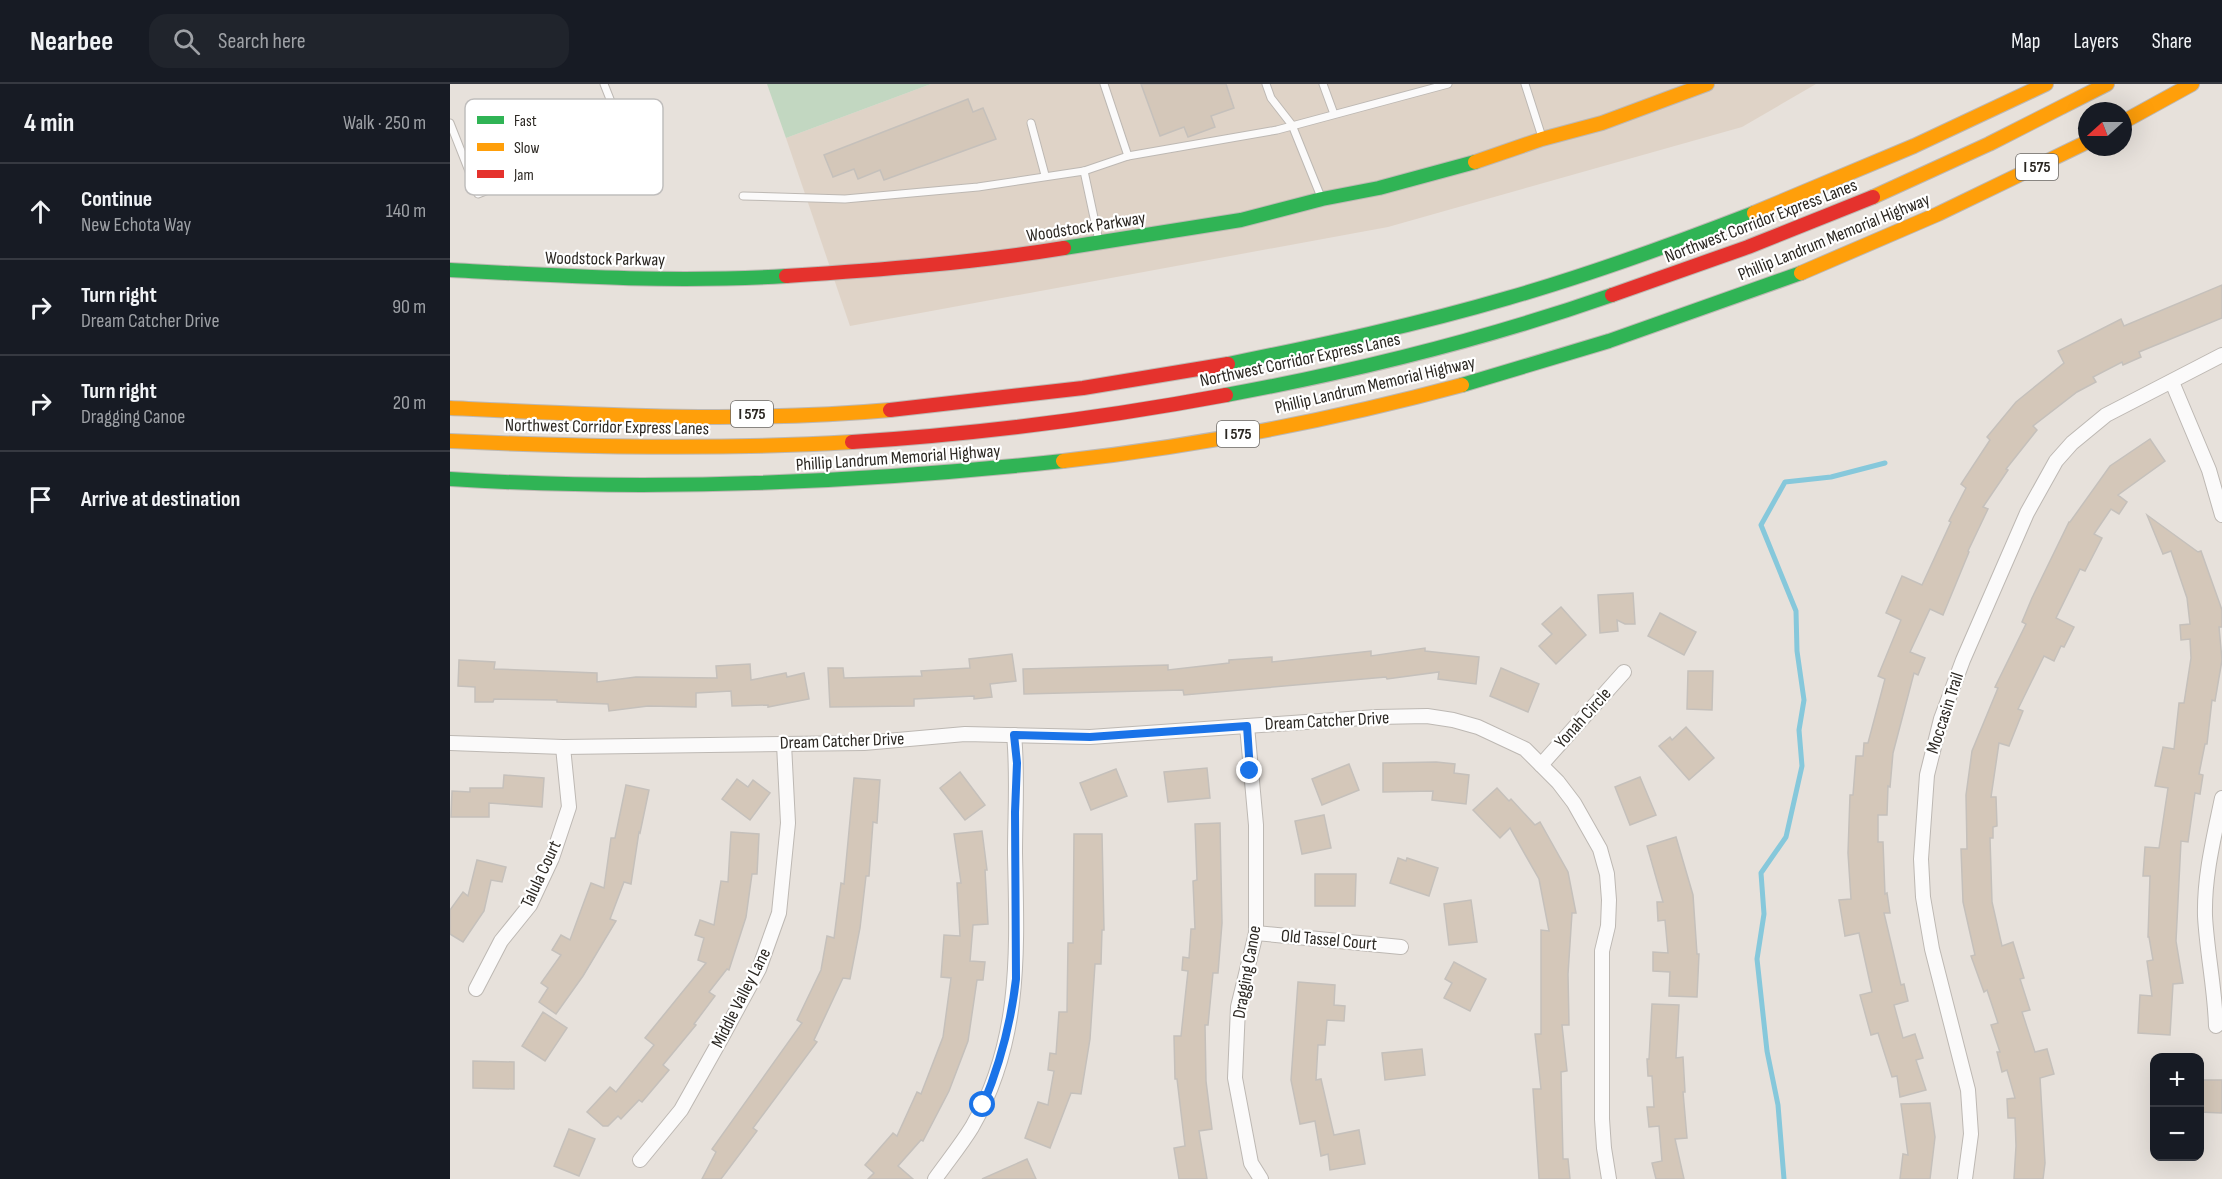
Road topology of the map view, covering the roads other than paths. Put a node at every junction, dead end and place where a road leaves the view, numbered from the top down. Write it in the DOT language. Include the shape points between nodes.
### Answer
graph roads {
  1 [pos="604,84"];
  2 [pos="1104,84"];
  3 [pos="1266,84"];
  4 [pos="1323,84"];
  5 [pos="1448,84"];
  6 [pos="1525,84"];
  7 [pos="1707,84"];
  8 [pos="2046,84"];
  9 [pos="2107,84"];
  10 [pos="2192,84"];
  11 [pos="610,99"];
  12 [pos="1334,114"];
  13 [pos="2132,117"];
  14 [pos="450,123"];
  15 [pos="1031,123"];
  16 [pos="1292,125"];
  17 [pos="1542,139"];
  18 [pos="2078,146"];
  19 [pos="1128,156"];
  20 [pos="465,161"];
  21 [pos="1084,171"];
  22 [pos="1045,175"];
  23 [pos="742,196"];
  24 [pos="1322,199"];
  25 [pos="1098,241"];
  26 [pos="450,270"];
  27 [pos="2222,356"];
  28 [pos="2172,382"];
  29 [pos="450,408"];
  30 [pos="450,441"];
  31 [pos="450,479"];
  32 [pos="2222,515"];
  33 [pos="1624,672"];
  34 [pos="1247,726"];
  35 [pos="1014,735"];
  36 [pos="450,743"];
  37 [pos="784,744"];
  38 [pos="563,747"];
  39 [pos="1541,765"];
  40 [pos="2222,798"];
  41 [pos="1256,933"];
  42 [pos="1401,947"];
  43 [pos="476,989"];
  44 [pos="2216,1026"];
  45 [pos="640,1160"];
  46 [pos="935,1179"];
  47 [pos="1261,1179"];
  48 [pos="1609,1179"];
  49 [pos="1965,1179"];
  1 -- 11 [label="lane"];
  2 -- 19 [label="lane"];
  3 -- 16 [label="lane" via="1271,98"];
  4 -- 12 [label="lane"];
  5 -- 12 [label="lane"];
  6 -- 17 [label="lane"];
  7 -- 17 [label="main road, Woodstock Parkway" via="1602,123"];
  8 -- 29 [label="main road, I 575" via="1834,181 1624,262 1488,304 1268,357 1101,386 836,412 709,415"];
  9 -- 30 [label="main road, Northwest Corridor Express Lanes" via="1929,172 1724,258 1519,327 1300,381 1086,418 859,442 714,447"];
  10 -- 13 [label="main road"];
  12 -- 16 [label="lane"];
  14 -- 20 [label="lane"];
  15 -- 22 [label="lane"];
  16 -- 19 [label="lane"];
  16 -- 24 [label="lane"];
  17 -- 24 [label="main road, Woodstock Parkway" via="1494,157"];
  18 -- 31 [label="main road, Phillip Landrum Memorial Highway / I 575" via="1884,238 1752,291 1606,342 1386,404 1266,429 1123,454 987,470 794,484 612,487"];
  19 -- 21 [label="lane"];
  21 -- 22 [label="lane"];
  21 -- 25 [label="lane"];
  22 -- 23 [label="lane" via="978,187 845,199"];
  24 -- 25 [label="main road, Woodstock Parkway" via="1241,220"];
  25 -- 26 [label="main road, Woodstock Parkway" via="963,262 788,276 605,278"];
  27 -- 28 [label="street, Moccasin Trail"];
  28 -- 32 [label="street" via="2209,470"];
  28 -- 49 [label="street, Moccasin Trail" via="2106,415 2056,461 2027,513 1987,603 1933,747 1922,830 1923,897 1932,949 1968,1090 1971,1134"];
  33 -- 39 [label="street, Yonah Circle"];
  34 -- 35 [label="street, Dream Catcher Drive" via="1090,737"];
  34 -- 39 [label="street, Dream Catcher Drive" via="1427,716 1478,727 1502,737 1526,749"];
  34 -- 41 [label="street, Dragging Canoe" via="1256,825"];
  35 -- 37 [label="street, Dream Catcher Drive"];
  35 -- 46 [label="street" via="1017,953 1013,1005 1001,1056 983,1105"];
  36 -- 38 [label="street, Dream Catcher Drive"];
  37 -- 38 [label="street, Dream Catcher Drive"];
  37 -- 45 [label="street, Middle Valley Lane" via="788,823 775,924 759,969 723,1037 681,1110"];
  38 -- 43 [label="street, Talula Court" via="569,807 552,858 530,905 501,941"];
  39 -- 48 [label="street, Dream Catcher Drive" via="1588,825 1607,874 1608,917 1602,951 1602,1119"];
  40 -- 44 [label="street" via="2206,888"];
  41 -- 42 [label="street, Old Tassel Court"];
  41 -- 47 [label="street, Dragging Canoe" via="1238,1007 1235,1078 1251,1163"];
}
